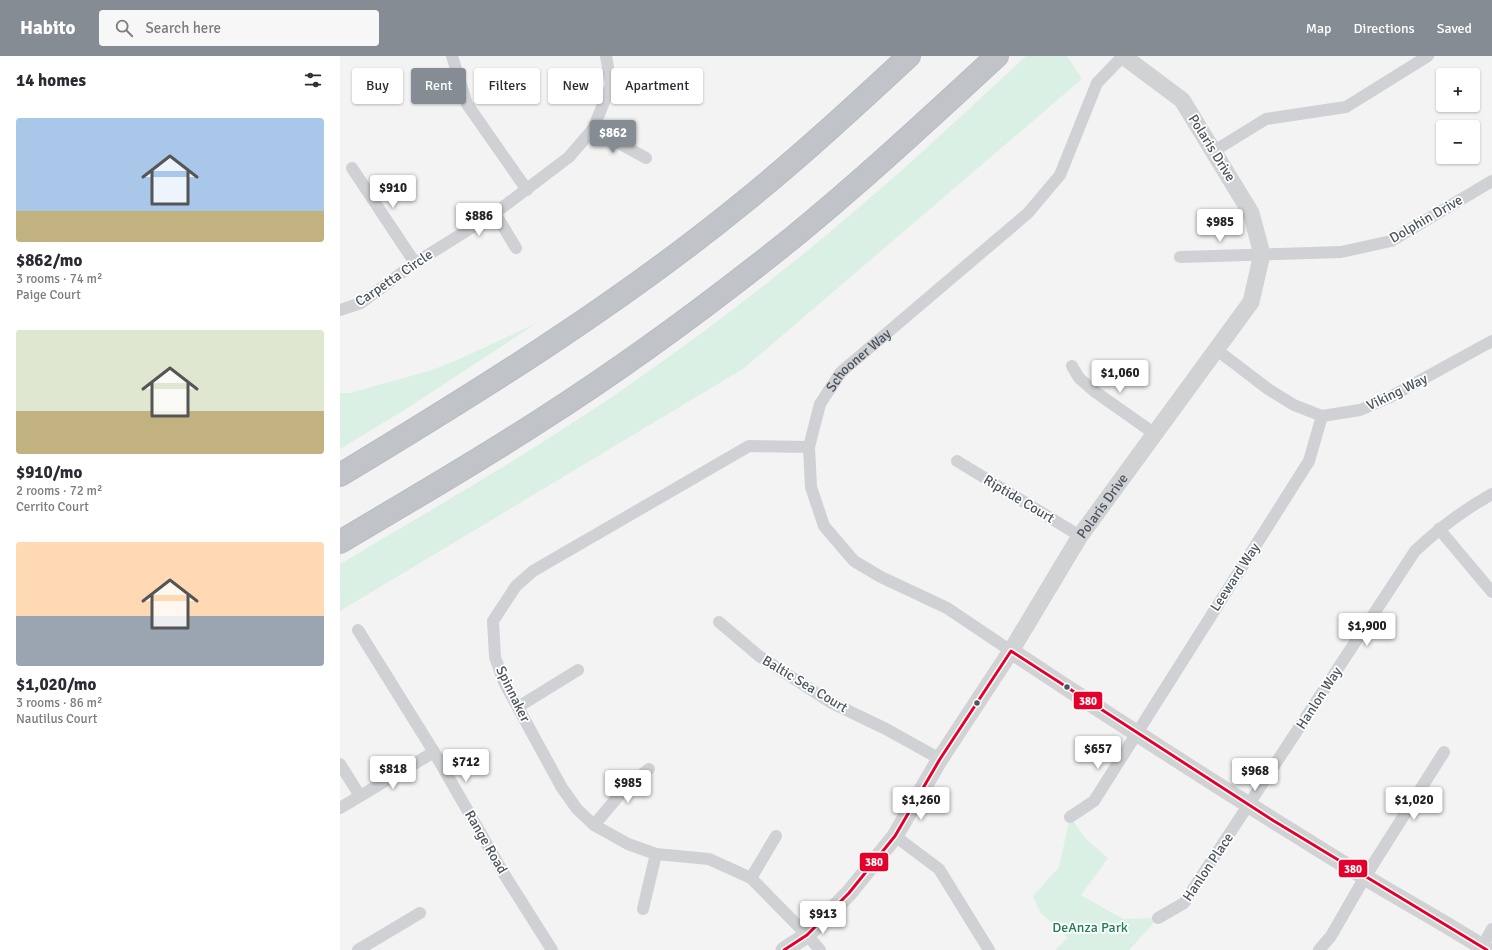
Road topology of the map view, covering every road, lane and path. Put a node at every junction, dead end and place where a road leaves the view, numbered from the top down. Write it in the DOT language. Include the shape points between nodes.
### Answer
graph roads {
  1 [pos="452,56"];
  2 [pos="606,56"];
  3 [pos="909,56"];
  4 [pos="997,56"];
  5 [pos="1123,56"];
  6 [pos="1428,56"];
  7 [pos="592,129"];
  8 [pos="1214,151"];
  9 [pos="646,158"];
  10 [pos="352,168"];
  11 [pos="1492,181"];
  12 [pos="527,190"];
  13 [pos="495,213"];
  14 [pos="516,248"];
  15 [pos="1262,254"];
  16 [pos="1180,257"];
  17 [pos="415,263"];
  18 [pos="340,310"];
  19 [pos="1492,342"];
  20 [pos="1217,350"];
  21 [pos="1072,366"];
  22 [pos="1322,416"];
  23 [pos="1155,434"];
  24 [pos="809,447"];
  25 [pos="957,461"];
  26 [pos="340,475"];
  27 [pos="1492,494"];
  28 [pos="1439,529"];
  29 [pos="1080,536"];
  30 [pos="340,542"];
  31 [pos="1492,592"];
  32 [pos="719,622"];
  33 [pos="358,630"];
  34 [pos="1011,651"];
  35 [pos="578,670"];
  36 [pos="518,707"];
  37 [pos="1136,733"];
  38 [pos="434,752"];
  39 [pos="1444,752"];
  40 [pos="940,760"];
  41 [pos="340,764"];
  42 [pos="649,769"];
  43 [pos="360,796"];
  44 [pos="1249,805"];
  45 [pos="340,808"];
  46 [pos="1070,816"];
  47 [pos="594,825"];
  48 [pos="776,836"];
  49 [pos="895,836"];
  50 [pos="656,854"];
  51 [pos="1365,877"];
  52 [pos="751,878"];
  53 [pos="643,909"];
  54 [pos="420,913"];
  55 [pos="1158,918"];
  56 [pos="1492,929"];
  57 [pos="807,935"];
  58 [pos="1483,949"];
  59 [pos="358,950"];
  60 [pos="552,950"];
  61 [pos="784,950"];
  62 [pos="820,950"];
  63 [pos="989,950"];
  64 [pos="1319,950"];
  1 -- 12 [label="street" via="467,104"];
  2 -- 7 [label="street, Carpetta Circle" via="611,85"];
  3 -- 26 [label="highway" via="745,202 686,247 503,375"];
  4 -- 30 [label="highway" via="846,193 790,240 666,334 535,424"];
  5 -- 8 [label="street, Polaris Drive" via="1182,100"];
  5 -- 24 [label="street, Schooner Way" via="1097,83 1060,175 1028,213 841,372 820,404"];
  6 -- 8 [label="street" via="1346,107 1266,119"];
  7 -- 9 [label="street"];
  7 -- 12 [label="street, Carpetta Circle" via="569,157"];
  8 -- 15 [label="street, Polaris Drive" via="1251,213"];
  10 -- 17 [label="street"];
  11 -- 15 [label="street, Dolphin Drive" via="1391,241 1341,252"];
  12 -- 13 [label="street, Carpetta Circle"];
  13 -- 14 [label="street"];
  13 -- 17 [label="street, Carpetta Circle"];
  15 -- 16 [label="street, Dolphin Drive"];
  15 -- 20 [label="street, Polaris Drive" via="1251,302"];
  17 -- 18 [label="street, Carpetta Circle" via="361,303"];
  19 -- 22 [label="street, Viking Way" via="1390,397 1360,410"];
  20 -- 22 [label="street" via="1268,389 1294,405"];
  20 -- 23 [label="street, Polaris Drive"];
  21 -- 23 [label="street" via="1079,378 1094,391"];
  22 -- 37 [label="street, Leeward Way" via="1309,461"];
  23 -- 29 [label="street, Polaris Drive"];
  24 -- 34 [label="street, Schooner Way" via="811,487 824,526 854,561 881,577 948,608"];
  24 -- 36 [label="street, Spinnaker" via="749,446 533,571 516,586 493,621 495,657 504,682"];
  25 -- 29 [label="street, Riptide Court"];
  27 -- 28 [label="street, Hanlon Way"];
  28 -- 31 [label="street"];
  28 -- 44 [label="street, Hanlon Way" via="1415,551"];
  29 -- 34 [label="street, Polaris Drive"];
  32 -- 40 [label="street, Baltic Sea Court" via="759,656 830,702 886,728"];
  33 -- 38 [label="street, Range Road"];
  34 -- 37 [label="street"];
  34 -- 40 [label="street, Polaris Drive"];
  35 -- 36 [label="street"];
  36 -- 47 [label="street, Spinnaker" via="562,788 577,809"];
  37 -- 44 [label="street"];
  37 -- 46 [label="street, Leeward Way" via="1094,801"];
  38 -- 43 [label="street"];
  38 -- 60 [label="street, Range Road" via="504,874"];
  39 -- 51 [label="street"];
  40 -- 49 [label="street, Polaris Drive"];
  41 -- 43 [label="street"];
  42 -- 47 [label="street" via="627,786"];
  43 -- 45 [label="street"];
  44 -- 51 [label="street"];
  44 -- 55 [label="street, Hanlon Place" via="1184,904"];
  47 -- 50 [label="street, Spinnaker" via="628,844"];
  48 -- 52 [label="street"];
  49 -- 57 [label="street, Polaris Drive" via="849,893"];
  49 -- 63 [label="street" via="938,869"];
  50 -- 52 [label="street, Spinnaker" via="708,859"];
  50 -- 53 [label="street"];
  51 -- 58 [label="street"];
  51 -- 64 [label="street" via="1331,936"];
  52 -- 57 [label="street, Spinnaker"];
  54 -- 59 [label="street"];
  56 -- 58 [label="street"];
  57 -- 61 [label="street, Polaris Drive"];
  57 -- 62 [label="street, Spinnaker"];
}
